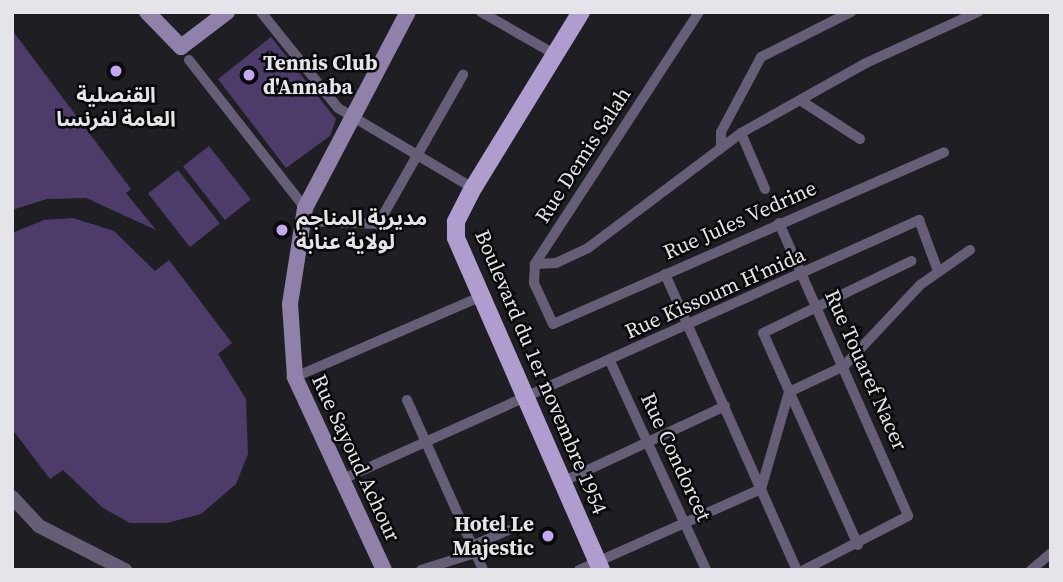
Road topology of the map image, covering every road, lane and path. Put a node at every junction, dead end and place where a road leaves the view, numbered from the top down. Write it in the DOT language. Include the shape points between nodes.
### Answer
graph roads {
  1 [pos="147,12"];
  2 [pos="228,12"];
  3 [pos="261,12"];
  4 [pos="408,12"];
  5 [pos="481,12"];
  6 [pos="581,12"];
  7 [pos="699,12"];
  8 [pos="850,12"];
  9 [pos="978,12"];
  10 [pos="497,16"];
  11 [pos="556,55"];
  12 [pos="190,61"];
  13 [pos="463,75"];
  14 [pos="803,102"];
  15 [pos="349,114"];
  16 [pos="741,133"];
  17 [pos="860,139"];
  18 [pos="721,148"];
  19 [pos="944,152"];
  20 [pos="420,156"];
  21 [pos="473,187"];
  22 [pos="765,189"];
  23 [pos="303,214"];
  24 [pos="779,223"];
  25 [pos="970,250"];
  26 [pos="911,261"];
  27 [pos="535,264"];
  28 [pos="938,271"];
  29 [pos="665,274"];
  30 [pos="802,275"];
  31 [pos="480,297"];
  32 [pos="817,306"];
  33 [pos="689,325"];
  34 [pos="610,361"];
  35 [pos="844,366"];
  36 [pos="295,377"];
  37 [pos="789,392"];
  38 [pos="525,398"];
  39 [pos="407,400"];
  40 [pos="725,406"];
  41 [pos="425,441"];
  42 [pos="649,442"];
  43 [pos="343,478"];
  44 [pos="562,482"];
  45 [pos="761,489"];
  46 [pos="12,497"];
  47 [pos="685,523"];
  48 [pos="508,530"];
  49 [pos="858,545"];
  50 [pos="474,550"];
  51 [pos="1051,553"];
  52 [pos="599,566"];
  53 [pos="125,570"];
  54 [pos="384,570"];
  55 [pos="421,570"];
  56 [pos="483,570"];
  57 [pos="579,570"];
  58 [pos="706,570"];
  59 [pos="797,570"];
  60 [pos="804,570"];
  61 [pos="1031,570"];
  1 -- 2 [label="main road" via="177,47"];
  3 -- 15 [label="street" via="328,98"];
  4 -- 15 [label="main road, Rue Sayoud Achour"];
  5 -- 10 [label="street"];
  6 -- 11 [label="main road, Boulevard du 1er novembre 1954"];
  7 -- 27 [label="street, Rue Demis Salah"];
  8 -- 18 [label="street" via="761,57 721,132"];
  9 -- 14 [label="street" via="866,63"];
  10 -- 11 [label="street"];
  11 -- 21 [label="main road, Boulevard du 1er novembre 1954"];
  12 -- 23 [label="street"];
  13 -- 20 [label="street"];
  14 -- 16 [label="street"];
  14 -- 17 [label="street"];
  15 -- 20 [label="street"];
  15 -- 23 [label="main road, Rue Sayoud Achour"];
  16 -- 18 [label="street"];
  16 -- 22 [label="street"];
  18 -- 27 [label="street" via="588,248 556,263"];
  19 -- 24 [label="street, Rue Jules Vedrine"];
  20 -- 21 [label="street"];
  20 -- 23 [label="street" via="378,224"];
  21 -- 31 [label="main road, Boulevard du 1er novembre 1954" via="456,222 456,238"];
  23 -- 36 [label="main road, Rue Sayoud Achour" via="290,304"];
  24 -- 29 [label="street, Rue Jules Vedrine"];
  24 -- 30 [label="street, Rue Touaref Nacer"];
  25 -- 28 [label="street"];
  26 -- 32 [label="street"];
  27 -- 29 [label="street, Rue Jules Vedrine" via="534,283 553,324"];
  28 -- 30 [label="street, Rue Kissoum H'mida" via="919,220"];
  28 -- 35 [label="street"];
  29 -- 33 [label="street"];
  30 -- 32 [label="street, Rue Touaref Nacer"];
  30 -- 33 [label="street, Rue Kissoum H'mida"];
  31 -- 36 [label="street"];
  31 -- 38 [label="main road, Boulevard du 1er novembre 1954"];
  32 -- 35 [label="street, Rue Touaref Nacer"];
  32 -- 37 [label="street" via="763,333"];
  33 -- 34 [label="street, Rue Kissoum H'mida"];
  33 -- 40 [label="street"];
  34 -- 38 [label="street, Rue Kissoum H'mida"];
  34 -- 42 [label="street, Rue Condorcet"];
  35 -- 37 [label="street"];
  35 -- 49 [label="street, Rue Touaref Nacer" via="908,516"];
  36 -- 43 [label="main road, Rue Sayoud Achour"];
  37 -- 45 [label="street"];
  37 -- 49 [label="street"];
  38 -- 41 [label="street, Rue Kissoum H'mida"];
  38 -- 44 [label="main road, Boulevard du 1er novembre 1954"];
  39 -- 41 [label="street"];
  40 -- 42 [label="street"];
  40 -- 45 [label="street"];
  41 -- 43 [label="street, Rue Kissoum H'mida"];
  41 -- 50 [label="street"];
  42 -- 44 [label="street"];
  42 -- 47 [label="street, Rue Condorcet"];
  43 -- 54 [label="main road, Rue Sayoud Achour"];
  44 -- 52 [label="main road, Boulevard du 1er novembre 1954"];
  45 -- 47 [label="street"];
  45 -- 59 [label="street"];
  46 -- 53 [label="street" via="39,526"];
  47 -- 52 [label="street"];
  47 -- 58 [label="street, Rue Condorcet"];
  48 -- 50 [label="street"];
  49 -- 60 [label="street"];
  50 -- 55 [label="street"];
  50 -- 56 [label="street"];
  51 -- 61 [label="street"];
  52 -- 57 [label="street"];
}
